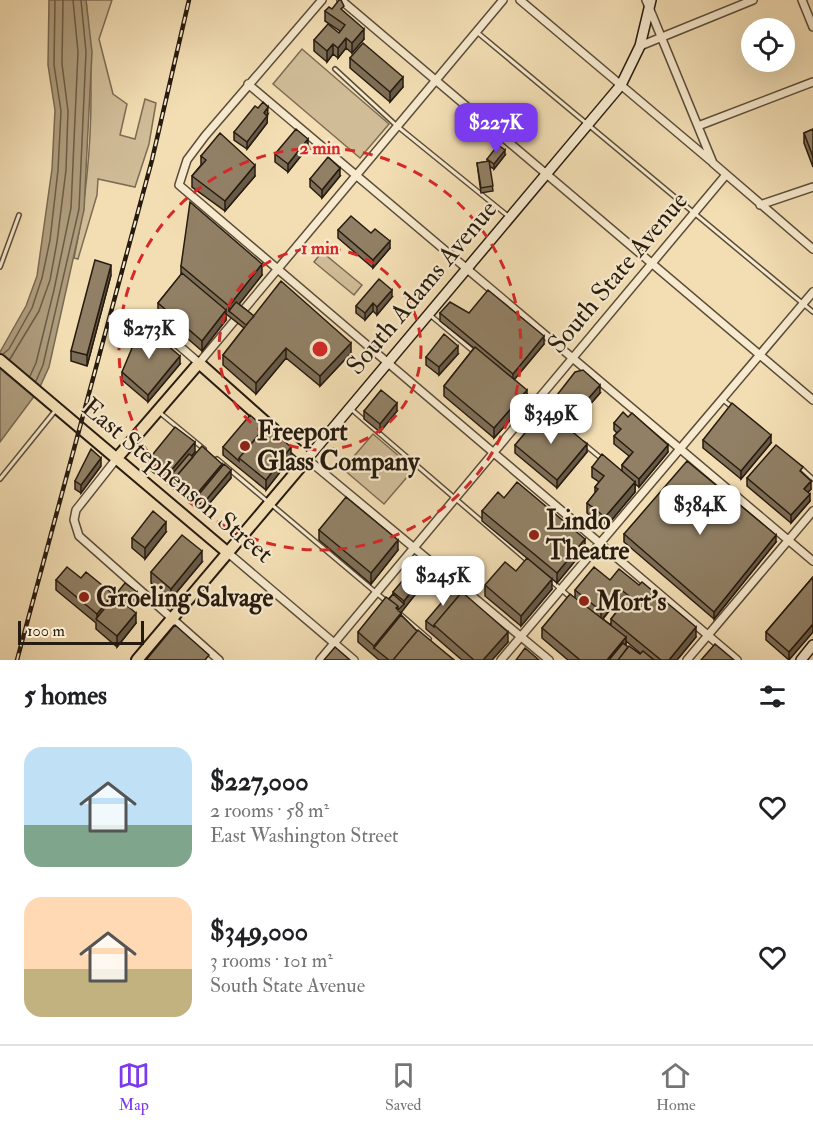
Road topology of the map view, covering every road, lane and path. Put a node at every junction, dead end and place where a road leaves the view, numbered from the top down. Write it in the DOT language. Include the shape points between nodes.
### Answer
graph roads {
  1 [pos="322,0"];
  2 [pos="341,0"];
  3 [pos="504,0"];
  4 [pos="520,0"];
  5 [pos="753,0"];
  6 [pos="802,0"];
  7 [pos="649,3"];
  8 [pos="813,27"];
  9 [pos="476,32"];
  10 [pos="661,37"];
  11 [pos="640,46"];
  12 [pos="335,69"];
  13 [pos="436,80"];
  14 [pos="813,82"];
  15 [pos="248,84"];
  16 [pos="621,85"];
  17 [pos="588,124"];
  18 [pos="398,126"];
  19 [pos="698,126"];
  20 [pos="713,163"];
  21 [pos="547,172"];
  22 [pos="356,175"];
  23 [pos="725,176"];
  24 [pos="813,187"];
  25 [pos="760,205"];
  26 [pos="694,213"];
  27 [pos="19,215"];
  28 [pos="509,217"];
  29 [pos="813,249"];
  30 [pos="652,263"];
  31 [pos="0,267"];
  32 [pos="467,267"];
  33 [pos="276,269"];
  34 [pos="813,292"];
  35 [pos="803,303"];
  36 [pos="813,312"];
  37 [pos="428,314"];
  38 [pos="145,316"];
  39 [pos="759,354"];
  40 [pos="482,358"];
  41 [pos="572,358"];
  42 [pos="0,360"];
  43 [pos="199,363"];
  44 [pos="388,363"];
  45 [pos="517,388"];
  46 [pos="721,398"];
  47 [pos="813,400"];
  48 [pos="535,402"];
  49 [pos="58,408"];
  50 [pos="350,408"];
  51 [pos="158,411"];
  52 [pos="738,413"];
  53 [pos="553,418"];
  54 [pos="579,440"];
  55 [pos="204,449"];
  56 [pos="678,449"];
  57 [pos="494,452"];
  58 [pos="213,456"];
  59 [pos="117,458"];
  60 [pos="308,459"];
  61 [pos="606,463"];
  62 [pos="796,464"];
  63 [pos="813,479"];
  64 [pos="0,480"];
  65 [pos="633,486"];
  66 [pos="642,494"];
  67 [pos="455,499"];
  68 [pos="269,502"];
  69 [pos="813,511"];
  70 [pos="788,540"];
  71 [pos="600,544"];
  72 [pos="415,547"];
  73 [pos="227,552"];
  74 [pos="813,561"];
  75 [pos="536,568"];
  76 [pos="544,575"];
  77 [pos="561,590"];
  78 [pos="376,592"];
  79 [pos="578,604"];
  80 [pos="172,620"];
  81 [pos="521,636"];
  82 [pos="708,636"];
  83 [pos="334,644"];
  84 [pos="436,645"];
  85 [pos="813,645"];
  86 [pos="137,660"];
  87 [pos="219,660"];
  88 [pos="320,660"];
  89 [pos="354,660"];
  90 [pos="501,660"];
  91 [pos="549,660"];
  92 [pos="687,660"];
  93 [pos="737,660"];
  94 [pos="801,660"];
  1 -- 15 [label="street"];
  2 -- 13 [label="street"];
  3 -- 9 [label="street"];
  4 -- 16 [label="street"];
  5 -- 10 [label="street"];
  6 -- 8 [label="street"];
  7 -- 10 [label="street"];
  7 -- 11 [label="street, South Adams Avenue"];
  9 -- 13 [label="street"];
  9 -- 17 [label="lane"];
  10 -- 11 [label="street"];
  10 -- 19 [label="street"];
  11 -- 16 [label="street, South Adams Avenue"];
  12 -- 18 [label="lane"];
  13 -- 18 [label="street"];
  13 -- 21 [label="street"];
  14 -- 19 [label="street"];
  15 -- 22 [label="street"];
  15 -- 33 [label="street" via="187,160 179,185"];
  16 -- 17 [label="street, South Adams Avenue"];
  16 -- 20 [label="street"];
  17 -- 21 [label="street, South Adams Avenue"];
  17 -- 26 [label="lane"];
  18 -- 22 [label="street"];
  18 -- 28 [label="lane"];
  19 -- 20 [label="street"];
  20 -- 23 [label="street"];
  21 -- 28 [label="street, South Adams Avenue"];
  21 -- 30 [label="street"];
  22 -- 32 [label="street"];
  22 -- 33 [label="street"];
  23 -- 25 [label="street"];
  23 -- 26 [label="street, South State Avenue"];
  24 -- 25 [label="street"];
  25 -- 29 [label="street"];
  26 -- 30 [label="street, South State Avenue"];
  26 -- 35 [label="lane"];
  27 -- 31 [label="lane"];
  28 -- 32 [label="street, South Adams Avenue"];
  30 -- 39 [label="street"];
  30 -- 41 [label="street, South State Avenue"];
  32 -- 37 [label="street, South Adams Avenue"];
  32 -- 41 [label="street"];
  33 -- 43 [label="street"];
  33 -- 44 [label="street"];
  34 -- 35 [label="street"];
  35 -- 36 [label="lane"];
  35 -- 39 [label="street"];
  37 -- 40 [label="lane"];
  37 -- 44 [label="street, South Adams Avenue"];
  38 -- 43 [label="street"];
  39 -- 46 [label="street"];
  39 -- 47 [label="street"];
  41 -- 48 [label="street, South State Avenue"];
  41 -- 56 [label="street"];
  42 -- 49 [label="main road, East Stephenson Street"];
  43 -- 51 [label="main road"];
  43 -- 60 [label="main road"];
  44 -- 50 [label="street, South Adams Avenue"];
  44 -- 57 [label="street"];
  45 -- 48 [label="lane"];
  46 -- 52 [label="lane"];
  46 -- 56 [label="street"];
  48 -- 53 [label="lane"];
  48 -- 57 [label="street, South State Avenue"];
  49 -- 59 [label="main road, East Stephenson Street"];
  49 -- 64 [label="lane"];
  50 -- 60 [label="street, South Adams Avenue"];
  50 -- 67 [label="lane"];
  51 -- 55 [label="lane"];
  51 -- 59 [label="main road"];
  54 -- 61 [label="lane"];
  56 -- 66 [label="street"];
  56 -- 70 [label="street"];
  57 -- 67 [label="street, South State Avenue"];
  57 -- 71 [label="street"];
  58 -- 68 [label="lane"];
  59 -- 73 [label="main road, East Stephenson Street"];
  59 -- 80 [label="street" via="76,510 74,520 79,536"];
  60 -- 68 [label="main road, South Adams Avenue"];
  60 -- 72 [label="street"];
  62 -- 63 [label="lane"];
  65 -- 66 [label="lane"];
  66 -- 71 [label="street"];
  67 -- 72 [label="street, South State Avenue"];
  67 -- 75 [label="lane"];
  68 -- 73 [label="main road, South Adams Avenue"];
  68 -- 78 [label="lane"];
  69 -- 70 [label="street"];
  70 -- 74 [label="street"];
  70 -- 82 [label="street"];
  71 -- 77 [label="street"];
  71 -- 82 [label="street"];
  72 -- 78 [label="street, South State Avenue"];
  72 -- 81 [label="street"];
  73 -- 80 [label="main road, South Adams Avenue"];
  73 -- 83 [label="street, East Stephenson Street"];
  76 -- 77 [label="lane"];
  77 -- 79 [label="lane"];
  77 -- 81 [label="street"];
  78 -- 83 [label="street, South State Avenue"];
  78 -- 84 [label="lane"];
  80 -- 86 [label="main road, South Adams Avenue"];
  80 -- 87 [label="street"];
  81 -- 90 [label="street"];
  81 -- 91 [label="street"];
  82 -- 92 [label="street"];
  82 -- 93 [label="street"];
  83 -- 88 [label="street, South State Avenue"];
  83 -- 89 [label="street, East Stephenson Street"];
  85 -- 94 [label="street"];
}
